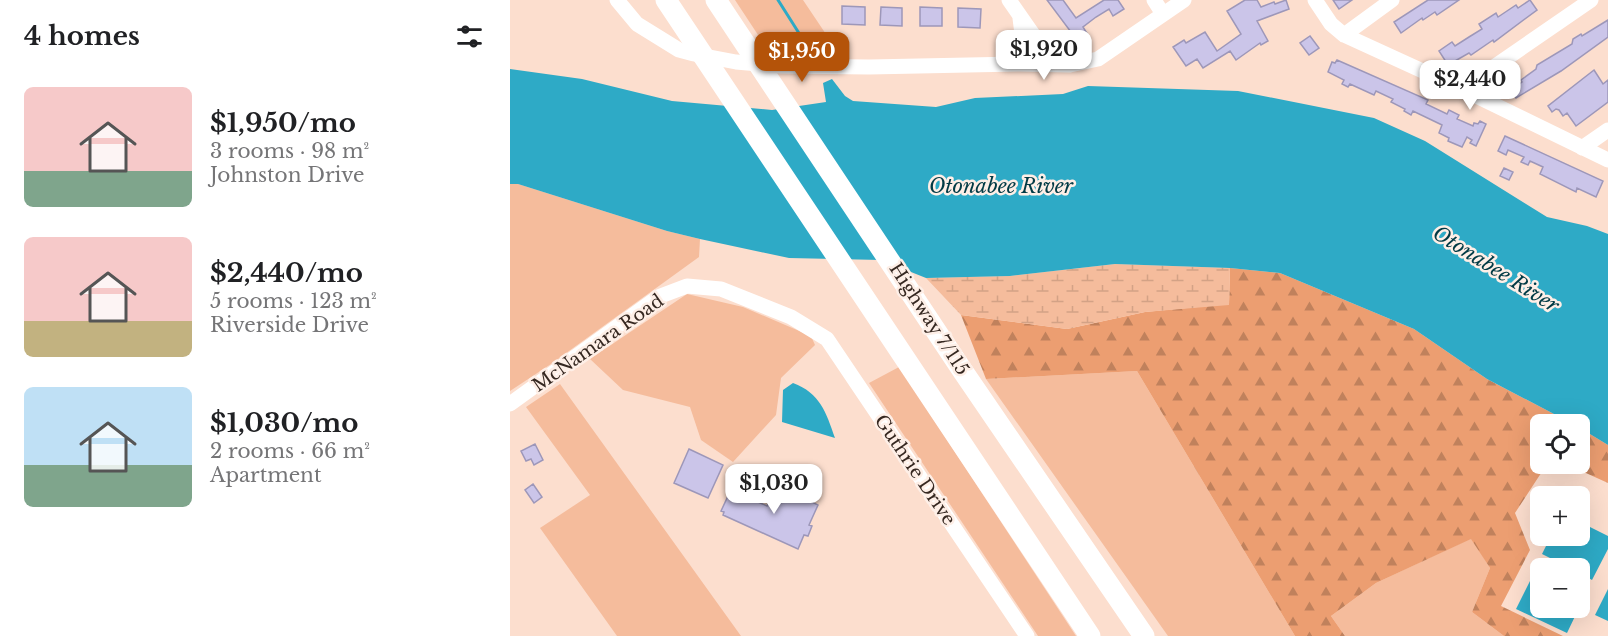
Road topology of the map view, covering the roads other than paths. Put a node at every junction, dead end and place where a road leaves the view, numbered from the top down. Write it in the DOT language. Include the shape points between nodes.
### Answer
graph roads {
  1 [pos="617,0"];
  2 [pos="716,0"];
  3 [pos="1009,0"];
  4 [pos="1154,0"];
  5 [pos="1184,0"];
  6 [pos="1315,0"];
  7 [pos="1392,0"];
  8 [pos="1591,0"];
  9 [pos="667,1"];
  10 [pos="1163,14"];
  11 [pos="1020,18"];
  12 [pos="1344,35"];
  13 [pos="1020,64"];
  14 [pos="1070,65"];
  15 [pos="1462,89"];
  16 [pos="1608,130"];
  17 [pos="1582,148"];
  18 [pos="1608,160"];
  19 [pos="791,317"];
  20 [pos="510,404"];
  21 [pos="1027,636"];
  22 [pos="1090,636"];
  23 [pos="1144,636"];
  1 -- 13 [label="street" via="637,24 679,50 736,62 859,67"];
  2 -- 23 [label="highway, Highway 7/115"];
  3 -- 11 [label="street"];
  4 -- 10 [label="street"];
  5 -- 10 [label="street"];
  6 -- 12 [label="street"];
  7 -- 12 [label="street"];
  8 -- 15 [label="street"];
  9 -- 22 [label="highway"];
  10 -- 14 [label="street" via="1098,59"];
  11 -- 13 [label="street"];
  11 -- 14 [label="street" via="1046,53"];
  12 -- 15 [label="street"];
  13 -- 14 [label="street"];
  15 -- 17 [label="street"];
  16 -- 17 [label="street"];
  17 -- 18 [label="street"];
  19 -- 20 [label="street, McNamara Road" via="721,289 687,286 658,297"];
  19 -- 21 [label="street, Guthrie Drive" via="827,339"];
}
